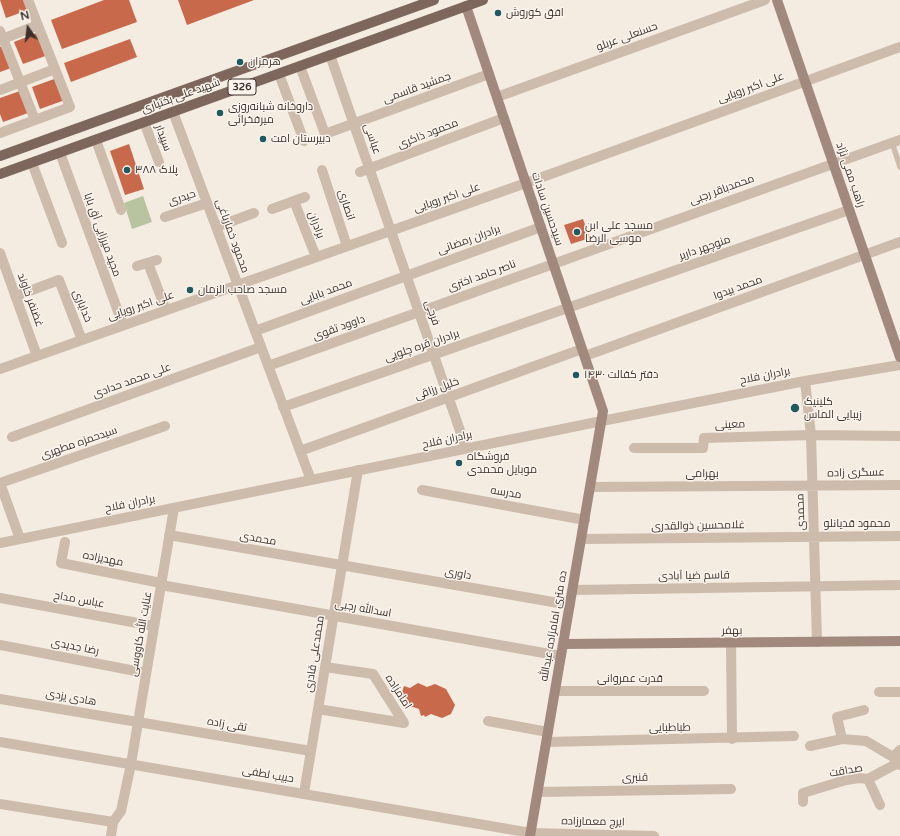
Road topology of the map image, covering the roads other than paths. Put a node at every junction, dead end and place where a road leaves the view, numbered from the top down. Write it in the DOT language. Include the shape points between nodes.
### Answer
graph roads {
  1 [pos="28,0"];
  2 [pos="434,0"];
  3 [pos="483,0"];
  4 [pos="765,0"];
  5 [pos="777,0"];
  6 [pos="465,3"];
  7 [pos="417,6"];
  8 [pos="422,22"];
  9 [pos="38,25"];
  10 [pos="1,37"];
  11 [pos="900,47"];
  12 [pos="330,55"];
  13 [pos="300,66"];
  14 [pos="55,69"];
  15 [pos="279,74"];
  16 [pos="489,74"];
  17 [pos="20,82"];
  18 [pos="805,82"];
  19 [pos="0,90"];
  20 [pos="167,96"];
  21 [pos="497,97"];
  22 [pos="173,112"];
  23 [pos="504,118"];
  24 [pos="35,120"];
  25 [pos="144,122"];
  26 [pos="354,124"];
  27 [pos="0,133"];
  28 [pos="96,140"];
  29 [pos="304,141"];
  30 [pos="896,141"];
  31 [pos="60,153"];
  32 [pos="0,156"];
  33 [pos="159,162"];
  34 [pos="32,163"];
  35 [pos="833,163"];
  36 [pos="900,167"];
  37 [pos="322,170"];
  38 [pos="365,171"];
  39 [pos="0,174"];
  40 [pos="526,183"];
  41 [pos="305,197"];
  42 [pos="294,201"];
  43 [pos="207,203"];
  44 [pos="272,209"];
  45 [pos="121,210"];
  46 [pos="849,210"];
  47 [pos="254,213"];
  48 [pos="165,217"];
  49 [pos="216,227"];
  50 [pos="541,227"];
  51 [pos="391,231"];
  52 [pos="900,242"];
  53 [pos="62,243"];
  54 [pos="347,246"];
  55 [pos="0,253"];
  56 [pos="865,255"];
  57 [pos="316,257"];
  58 [pos="553,263"];
  59 [pos="137,266"];
  60 [pos="406,276"];
  61 [pos="238,285"];
  62 [pos="16,296"];
  63 [pos="568,308"];
  64 [pos="166,310"];
  65 [pos="419,312"];
  66 [pos="123,325"];
  67 [pos="255,331"];
  68 [pos="82,340"];
  69 [pos="261,347"];
  70 [pos="583,352"];
  71 [pos="433,355"];
  72 [pos="37,356"];
  73 [pos="900,357"];
  74 [pos="900,365"];
  75 [pos="268,366"];
  76 [pos="0,369"];
  77 [pos="805,381"];
  78 [pos="448,397"];
  79 [pos="283,407"];
  80 [pos="602,421"];
  81 [pos="165,426"];
  82 [pos="811,435"];
  83 [pos="900,436"];
  84 [pos="12,438"];
  85 [pos="466,448"];
  86 [pos="634,448"];
  87 [pos="300,451"];
  88 [pos="358,470"];
  89 [pos="311,480"];
  90 [pos="0,483"];
  91 [pos="900,485"];
  92 [pos="812,486"];
  93 [pos="591,487"];
  94 [pos="422,490"];
  95 [pos="174,508"];
  96 [pos="585,520"];
  97 [pos="169,535"];
  98 [pos="814,536"];
  99 [pos="900,536"];
  100 [pos="20,539"];
  101 [pos="582,539"];
  102 [pos="65,542"];
  103 [pos="0,543"];
  104 [pos="342,566"];
  105 [pos="161,584"];
  106 [pos="900,585"];
  107 [pos="816,586"];
  108 [pos="573,590"];
  109 [pos="0,598"];
  110 [pos="570,605"];
  111 [pos="334,615"];
  112 [pos="154,626"];
  113 [pos="900,640"];
  114 [pos="817,642"];
  115 [pos="731,643"];
  116 [pos="564,644"];
  117 [pos="0,645"];
  118 [pos="561,656"];
  119 [pos="325,667"];
  120 [pos="146,673"];
  121 [pos="555,691"];
  122 [pos="704,691"];
  123 [pos="879,692"];
  124 [pos="900,692"];
  125 [pos="0,699"];
  126 [pos="318,709"];
  127 [pos="864,710"];
  128 [pos="138,722"];
  129 [pos="488,722"];
  130 [pos="794,736"];
  131 [pos="548,737"];
  132 [pos="732,739"];
  133 [pos="842,740"];
  134 [pos="0,742"];
  135 [pos="810,746"];
  136 [pos="311,751"];
  137 [pos="898,759"];
  138 [pos="130,764"];
  139 [pos="868,779"];
  140 [pos="732,789"];
  141 [pos="538,792"];
  142 [pos="304,793"];
  143 [pos="803,802"];
  144 [pos="0,804"];
  145 [pos="880,805"];
  146 [pos="113,822"];
  147 [pos="531,835"];
  148 [pos="111,836"];
  149 [pos="654,836"];
  1 -- 9 [label="street"];
  2 -- 7 [label="main road, شهید علی بختیاری / 326"];
  3 -- 6 [label="main road, شهید علی بختیاری / 326"];
  4 -- 21 [label="street, حسنعلی عربلو"];
  5 -- 18 [label="main road, راهب ممی نژاد"];
  6 -- 8 [label="main road, شهید علی بختیاری / 326"];
  6 -- 16 [label="main road, سیدحسین سادات"];
  7 -- 8 [label="main road"];
  7 -- 20 [label="main road, شهید علی بختیاری / 326"];
  8 -- 12 [label="main road, شهید علی بختیاری / 326"];
  9 -- 10 [label="street"];
  9 -- 14 [label="street"];
  10 -- 17 [label="street"];
  11 -- 18 [label="street, علی اکبر رویایی"];
  12 -- 13 [label="main road, شهید علی بختیاری / 326"];
  12 -- 26 [label="street, عباسی"];
  13 -- 15 [label="main road, شهید علی بختیاری / 326"];
  13 -- 26 [label="street, جمشید قاسمی" via="325,134"];
  14 -- 17 [label="street"];
  14 -- 24 [label="street" via="70,107"];
  15 -- 22 [label="main road, شهید علی بختیاری / 326"];
  15 -- 29 [label="street"];
  16 -- 21 [label="main road, سیدحسین سادات"];
  16 -- 26 [label="street, جمشید قاسمی"];
  17 -- 19 [label="street"];
  17 -- 24 [label="street"];
  18 -- 35 [label="main road, راهب ممی نژاد"];
  18 -- 40 [label="street, علی اکبر رویایی"];
  20 -- 22 [label="main road"];
  20 -- 32 [label="main road, شهید علی بختیاری / 326"];
  21 -- 23 [label="main road, سیدحسین سادات"];
  22 -- 25 [label="main road, شهید علی بختیاری / 326"];
  22 -- 43 [label="street, محمود خمارباغی"];
  23 -- 38 [label="street, محمود ذاکری"];
  23 -- 40 [label="main road, سیدحسین سادات"];
  24 -- 27 [label="street"];
  25 -- 28 [label="main road, شهید علی بختیاری / 326"];
  25 -- 33 [label="street, سپیدار"];
  26 -- 38 [label="street, عباسی"];
  28 -- 31 [label="main road, شهید علی بختیاری / 326"];
  28 -- 45 [label="street"];
  30 -- 35 [label="street, محمدباقر رجبی"];
  30 -- 36 [label="lane"];
  31 -- 34 [label="main road, شهید علی بختیاری / 326"];
  31 -- 66 [label="street, مجید میرزایی آق بابا"];
  34 -- 39 [label="main road, شهید علی بختیاری / 326"];
  34 -- 53 [label="street"];
  35 -- 46 [label="main road, راهب ممی نژاد"];
  35 -- 58 [label="street, محمدباقر رجبی"];
  37 -- 54 [label="street, انصاری"];
  38 -- 51 [label="street, عباسی"];
  40 -- 50 [label="main road, سیدحسین سادات"];
  40 -- 51 [label="street, علی اکبر رویایی"];
  41 -- 42 [label="street, برادران"];
  42 -- 44 [label="street, برادران"];
  42 -- 57 [label="street, برادران"];
  43 -- 48 [label="street, حیدری"];
  43 -- 49 [label="street, محمود خمارباغی"];
  46 -- 56 [label="main road, راهب ممی نژاد"];
  46 -- 63 [label="street, منوچهر داربر"];
  47 -- 49 [label="street"];
  49 -- 61 [label="street, محمود خمارباغی"];
  50 -- 58 [label="main road, سیدحسین سادات"];
  50 -- 60 [label="street, برادران رمضانی"];
  51 -- 54 [label="street, علی اکبر رویایی"];
  51 -- 60 [label="street, فرجی"];
  52 -- 56 [label="street, محمد بیدوا"];
  54 -- 57 [label="street, علی اکبر رویایی"];
  55 -- 62 [label="street, غضنفر خاوند"];
  56 -- 70 [label="street, محمد بیدوا"];
  56 -- 73 [label="main road, راهب ممی نژاد"];
  57 -- 61 [label="street, علی اکبر رویایی"];
  58 -- 63 [label="main road, سیدحسین سادات"];
  58 -- 65 [label="street, ناصر حامد اختری"];
  59 -- 64 [label="street" via="153,261"];
  60 -- 65 [label="street, فرجی"];
  60 -- 67 [label="street, محمد بابایی"];
  61 -- 64 [label="street, علی اکبر رویایی"];
  61 -- 67 [label="street, محمود خمارباغی"];
  62 -- 68 [label="street, خدایاری" via="59,280"];
  62 -- 72 [label="street, غضنفر خاوند"];
  63 -- 70 [label="main road, سیدحسین سادات"];
  63 -- 71 [label="street, برادران قره چلویی"];
  64 -- 66 [label="street, علی اکبر رویایی"];
  65 -- 71 [label="street, فرجی"];
  65 -- 75 [label="street, داوود تقوی"];
  66 -- 68 [label="street, علی اکبر رویایی"];
  67 -- 69 [label="street, محمود خمارباغی"];
  68 -- 72 [label="street, علی اکبر رویایی"];
  69 -- 75 [label="street, محمود خمارباغی"];
  69 -- 84 [label="street, علی محمد حدادی"];
  70 -- 78 [label="street, خلیل رزاقی"];
  70 -- 80 [label="main road, سیدحسین سادات" via="602,405"];
  71 -- 78 [label="street, فرجی"];
  71 -- 79 [label="street, برادران قره چلویی"];
  72 -- 76 [label="street, علی اکبر رویایی"];
  74 -- 77 [label="street, برادران فلاح"];
  75 -- 79 [label="street, محمود خمارباغی"];
  77 -- 80 [label="street, برادران فلاح"];
  77 -- 82 [label="street, محمدی"];
  78 -- 85 [label="street, فرجی"];
  78 -- 87 [label="street, خلیل رزاقی"];
  79 -- 87 [label="street, محمود خمارباغی"];
  80 -- 85 [label="street, برادران فلاح"];
  80 -- 93 [label="main road, ده متری امامزاده عبدالله"];
  81 -- 90 [label="street, سیدحمزه مطهری"];
  82 -- 83 [label="street"];
  82 -- 86 [label="street, معینی" via="704,438 703,448"];
  82 -- 92 [label="street, محمدی"];
  85 -- 88 [label="street, برادران فلاح"];
  87 -- 89 [label="street, محمود خمارباغی"];
  88 -- 89 [label="street, برادران فلاح"];
  88 -- 104 [label="street, محمدعلی قادری"];
  89 -- 95 [label="street, برادران فلاح"];
  90 -- 100 [label="street"];
  91 -- 92 [label="street, عسگری زاده"];
  92 -- 93 [label="street, بهرامی"];
  92 -- 98 [label="street, محمدی"];
  93 -- 96 [label="main road, ده متری امامزاده عبدالله"];
  94 -- 96 [label="street, مدرسه"];
  95 -- 97 [label="street, عنایت‌ الله کاووسی"];
  95 -- 100 [label="street, برادران فلاح"];
  96 -- 101 [label="main road, ده متری امامزاده عبدالله"];
  97 -- 104 [label="street, محمدی"];
  97 -- 105 [label="street, عنایت‌ الله کاووسی"];
  98 -- 99 [label="street, محمود قدیانلو"];
  98 -- 101 [label="street, غلامحسین ذوالقدری"];
  98 -- 107 [label="street, محمدی"];
  100 -- 103 [label="street, برادران فلاح"];
  101 -- 108 [label="main road, ده متری امامزاده عبدالله"];
  102 -- 105 [label="street, مهدیزاده" via="61,563"];
  104 -- 110 [label="street, داوری"];
  104 -- 111 [label="street, محمدعلی قادری"];
  105 -- 111 [label="street, اسدالله رجبی"];
  105 -- 112 [label="street, عنایت‌ الله کاووسی"];
  106 -- 107 [label="street, قاسم ضیا آبادی"];
  107 -- 108 [label="street, قاسم ضیا آبادی"];
  107 -- 114 [label="street, محمدی"];
  108 -- 110 [label="main road, ده متری امامزاده عبدالله"];
  109 -- 112 [label="street, عباس مداح"];
  110 -- 116 [label="main road, ده متری امامزاده عبدالله"];
  111 -- 118 [label="street, اسدالله رجبی"];
  111 -- 119 [label="street, محمدعلی قادری"];
  112 -- 120 [label="street, عنایت‌ الله کاووسی"];
  113 -- 114 [label="main road, بهفر"];
  114 -- 115 [label="main road, بهفر"];
  115 -- 116 [label="main road, بهفر"];
  115 -- 132 [label="street"];
  116 -- 118 [label="main road, ده متری امامزاده عبدالله"];
  117 -- 120 [label="street, رضا جدیدی"];
  118 -- 121 [label="main road, ده متری امامزاده عبدالله"];
  119 -- 126 [label="street, محمدعلی قادری"];
  119 -- 126 [label="street, امامزاده" via="373,674 404,723"];
  120 -- 128 [label="street, عنایت‌ الله کاووسی"];
  121 -- 122 [label="street, قدرت عمروانی"];
  121 -- 131 [label="main road, ده متری امامزاده عبدالله"];
  123 -- 124 [label="street"];
  125 -- 128 [label="street, هادی یزدی"];
  126 -- 136 [label="street, محمدعلی قادری"];
  127 -- 133 [label="street" via="838,717"];
  128 -- 136 [label="street, تقی زاده"];
  128 -- 138 [label="street, عنایت‌ الله کاووسی"];
  129 -- 131 [label="street, طباطبایی"];
  130 -- 132 [label="street, طباطبایی"];
  131 -- 132 [label="street, طباطبایی"];
  131 -- 141 [label="main road, ده متری امامزاده عبدالله"];
  133 -- 135 [label="street"];
  133 -- 137 [label="street" via="866,741"];
  134 -- 138 [label="street, حبیب لطفی"];
  136 -- 142 [label="street, محمدعلی قادری"];
  137 -- 139 [label="street, صداقت"];
  138 -- 142 [label="street, حبیب لطفی"];
  138 -- 146 [label="street, عنایت‌ الله کاووسی" via="121,811"];
  139 -- 143 [label="street, صداقت" via="846,780 807,792 802,796"];
  139 -- 145 [label="street"];
  140 -- 141 [label="street, قنبری"];
  141 -- 147 [label="main road, ده متری امامزاده عبدالله"];
  142 -- 147 [label="street, حبیب لطفی"];
  144 -- 146 [label="street"];
  146 -- 148 [label="street, عنایت‌ الله کاووسی"];
  147 -- 149 [label="street, ایرج معمارزاده"];
}
